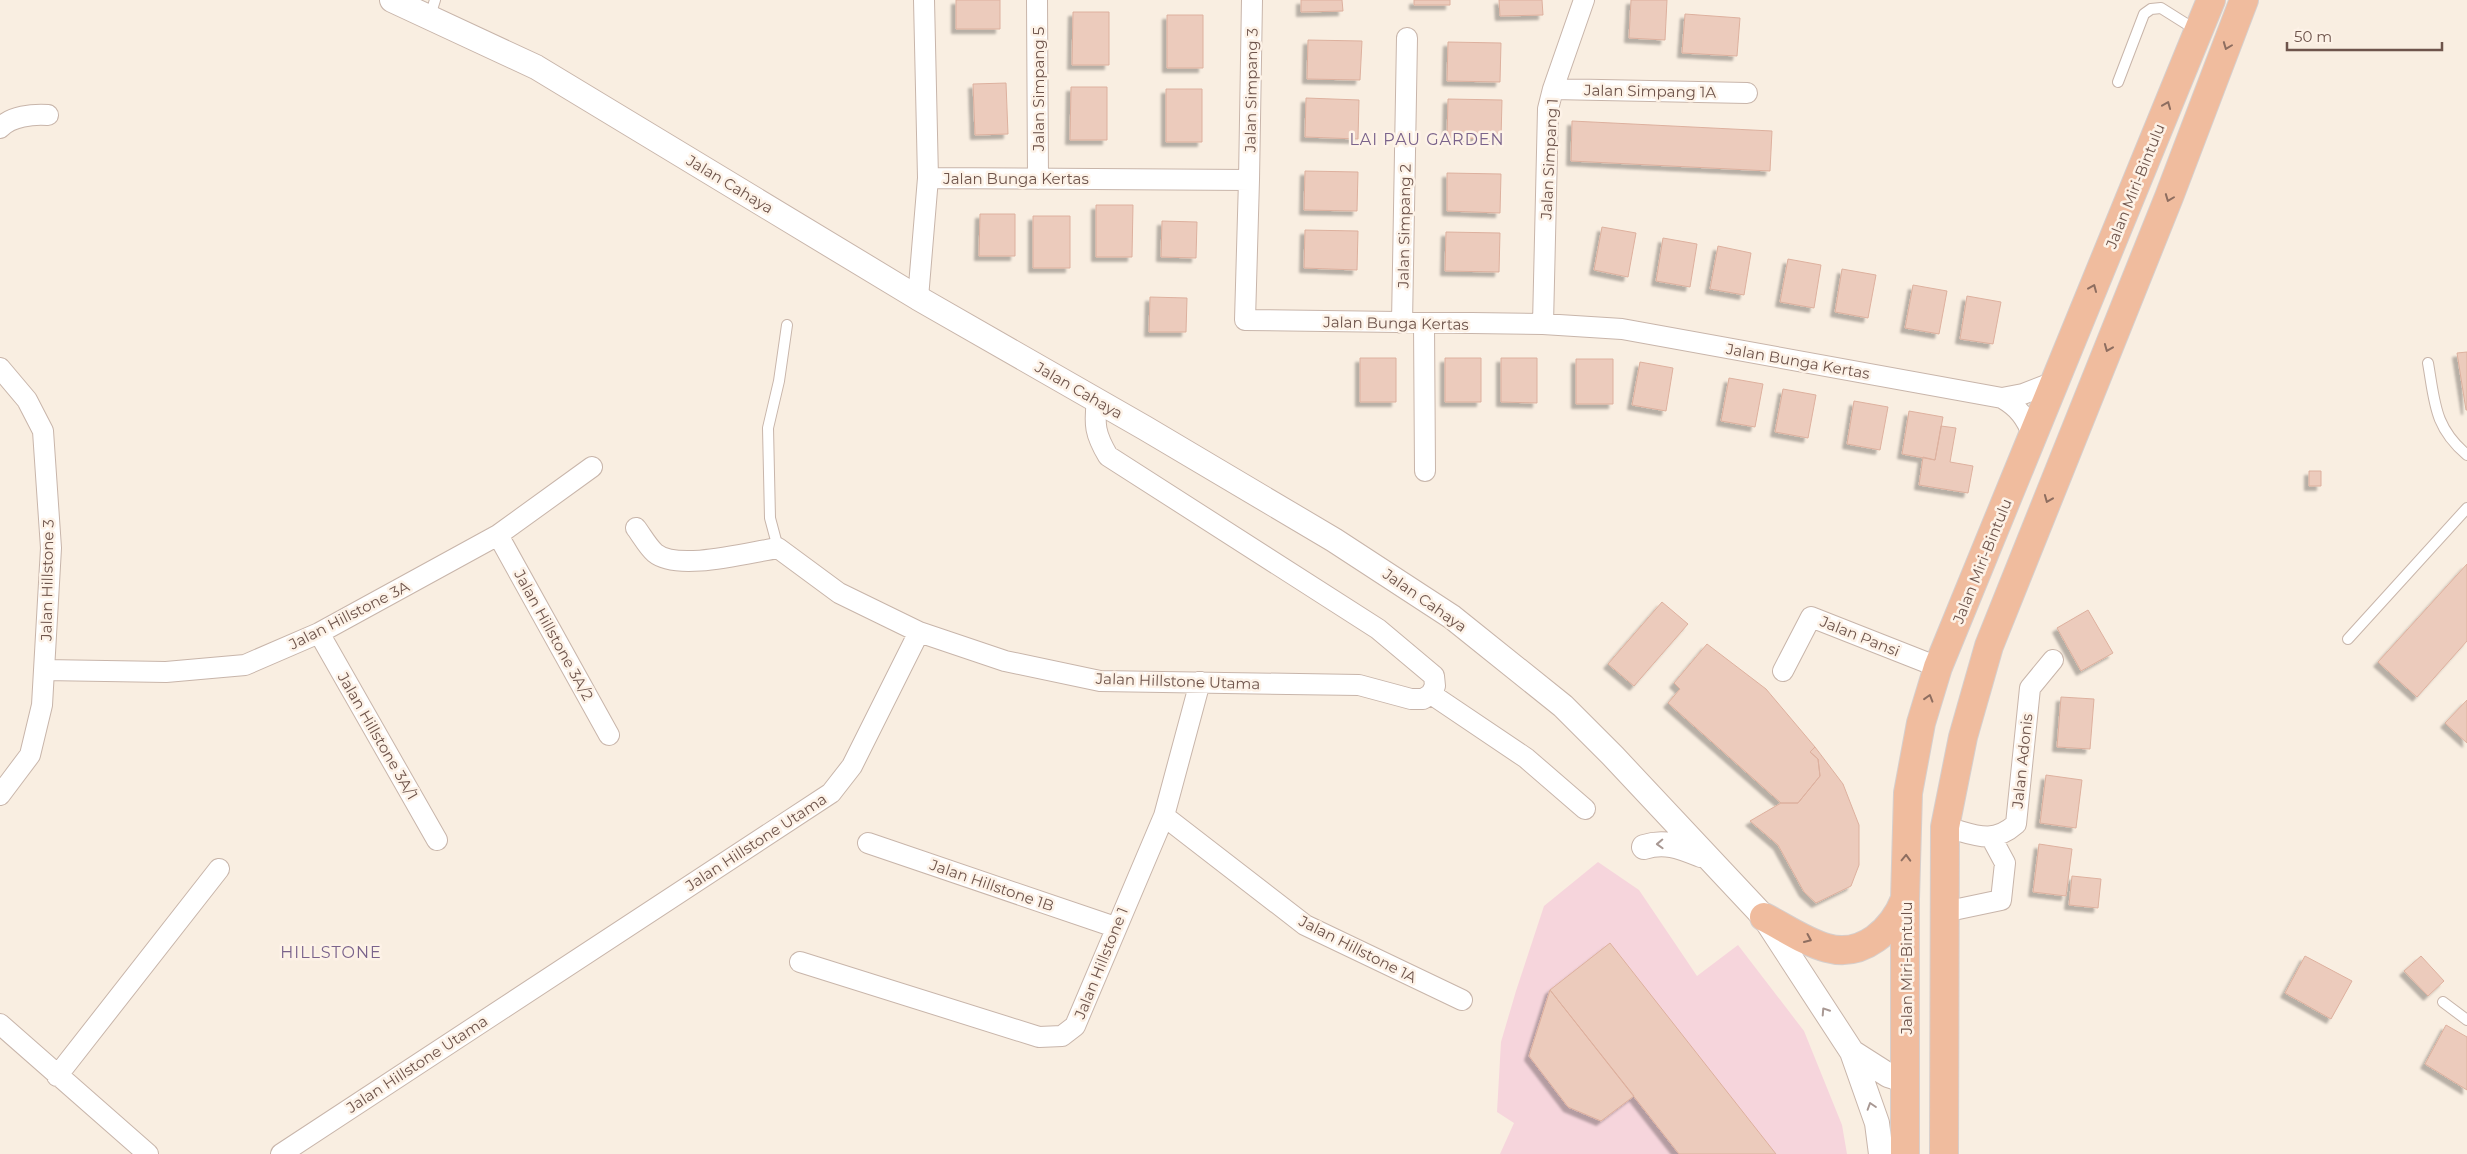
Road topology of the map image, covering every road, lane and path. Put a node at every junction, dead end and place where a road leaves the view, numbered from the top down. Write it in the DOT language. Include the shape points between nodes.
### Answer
graph roads {
  1 [pos="392,0"];
  2 [pos="924,0"];
  3 [pos="1037,0"];
  4 [pos="1252,0"];
  5 [pos="1584,0"];
  6 [pos="2211,0"];
  7 [pos="2244,0"];
  8 [pos="432,8"];
  9 [pos="2197,30"];
  10 [pos="1407,38"];
  11 [pos="2118,82"];
  12 [pos="1553,89"];
  13 [pos="1747,93"];
  14 [pos="48,115"];
  15 [pos="0,128"];
  16 [pos="928,178"];
  17 [pos="1038,179"];
  18 [pos="1249,180"];
  19 [pos="918,298"];
  20 [pos="1402,323"];
  21 [pos="1424,324"];
  22 [pos="1544,324"];
  23 [pos="787,325"];
  24 [pos="2428,363"];
  25 [pos="0,368"];
  26 [pos="2054,382"];
  27 [pos="2002,398"];
  28 [pos="1097,400"];
  29 [pos="2033,434"];
  30 [pos="2467,455"];
  31 [pos="592,467"];
  32 [pos="1425,471"];
  33 [pos="2467,508"];
  34 [pos="636,528"];
  35 [pos="498,535"];
  36 [pos="778,548"];
  37 [pos="919,632"];
  38 [pos="319,633"];
  39 [pos="2348,639"];
  40 [pos="2053,660"];
  41 [pos="1938,667"];
  42 [pos="45,670"];
  43 [pos="1784,671"];
  44 [pos="1200,682"];
  45 [pos="1431,694"];
  46 [pos="609,735"];
  47 [pos="0,795"];
  48 [pos="1585,809"];
  49 [pos="1164,816"];
  50 [pos="1945,827"];
  51 [pos="1990,837"];
  52 [pos="437,840"];
  53 [pos="868,843"];
  54 [pos="1644,846"];
  55 [pos="1710,859"];
  56 [pos="220,869"];
  57 [pos="1905,899"];
  58 [pos="1944,912"];
  59 [pos="1764,917"];
  60 [pos="1115,927"];
  61 [pos="800,962"];
  62 [pos="1946,990"];
  63 [pos="1462,1000"];
  64 [pos="2443,1002"];
  65 [pos="2467,1020"];
  66 [pos="0,1024"];
  67 [pos="1852,1052"];
  68 [pos="57,1076"];
  69 [pos="1907,1081"];
  70 [pos="148,1154"];
  71 [pos="281,1154"];
  72 [pos="1881,1154"];
  73 [pos="1905,1154"];
  74 [pos="1944,1154"];
  1 -- 8 [label="street, Jalan Cahaya"];
  2 -- 16 [label="street"];
  3 -- 17 [label="street, Jalan Simpang 5"];
  4 -- 18 [label="street, Jalan Simpang 3"];
  5 -- 12 [label="street, Jalan Simpang 1"];
  6 -- 9 [label="highway, Jalan Miri-Bintulu"];
  7 -- 50 [label="highway, one-way" via="2169,198 1989,646 1963,737"];
  8 -- 19 [label="street, Jalan Cahaya" via="536,67"];
  9 -- 11 [label="lane" via="2161,8 2151,9 2144,14"];
  26 -- 9 [label="highway, Jalan Miri-Bintulu, one-way"];
  10 -- 20 [label="street, Jalan Simpang 2"];
  12 -- 13 [label="street, Jalan Simpang 1A"];
  12 -- 22 [label="street, Jalan Simpang 1" via="1548,109"];
  14 -- 15 [label="street" via="34,114 5,122"];
  16 -- 17 [label="street, Jalan Bunga Kertas"];
  16 -- 19 [label="street"];
  17 -- 18 [label="street, Jalan Bunga Kertas"];
  18 -- 20 [label="street, Jalan Bunga Kertas" via="1245,320"];
  19 -- 28 [label="street, Jalan Cahaya"];
  20 -- 21 [label="street, Jalan Bunga Kertas"];
  21 -- 22 [label="street, Jalan Bunga Kertas"];
  21 -- 32 [label="street"];
  22 -- 27 [label="street, Jalan Bunga Kertas" via="1622,329"];
  23 -- 36 [label="lane" via="768,428 770,518"];
  24 -- 30 [label="lane" via="2438,418 2452,442"];
  25 -- 42 [label="street, Jalan Hillstone 3" via="27,400 43,431 51,548"];
  26 -- 27 [label="street, Jalan Bunga Kertas"];
  26 -- 29 [label="highway, Jalan Miri-Bintulu"];
  27 -- 29 [label="street, Jalan Bunga Kertas" via="2024,414"];
  28 -- 45 [label="street" via="1094,422 1108,456 1378,629 1434,676 1435,686"];
  28 -- 55 [label="street, Jalan Cahaya" via="1334,540 1452,617 1563,706"];
  29 -- 41 [label="highway, Jalan Miri-Bintulu"];
  31 -- 35 [label="street, Jalan Hillstone 3A"];
  33 -- 39 [label="lane"];
  34 -- 36 [label="street" via="656,554 673,560 692,561"];
  35 -- 38 [label="street, Jalan Hillstone 3A"];
  35 -- 46 [label="street, Jalan Hillstone 3A/2"];
  36 -- 37 [label="street" via="838,593"];
  37 -- 44 [label="street, Jalan Hillstone Utama" via="1005,661 1100,680"];
  37 -- 71 [label="street, Jalan Hillstone Utama" via="852,766 831,793"];
  38 -- 42 [label="street, Jalan Hillstone 3A" via="245,665 166,672"];
  38 -- 52 [label="street, Jalan Hillstone 3A/1"];
  40 -- 51 [label="street, Jalan Adonis" via="2030,688 2016,824 2004,834"];
  41 -- 43 [label="street, Jalan Pansi" via="1811,617"];
  57 -- 41 [label="highway, Jalan Miri-Bintulu, one-way" via="1908,793 1921,723"];
  42 -- 47 [label="street, Jalan Hillstone 3" via="42,705 30,755"];
  44 -- 45 [label="street, Jalan Hillstone Utama" via="1360,685 1411,699 1423,699"];
  44 -- 49 [label="street, Jalan Hillstone 1"];
  45 -- 48 [label="street" via="1526,758"];
  49 -- 60 [label="street, Jalan Hillstone 1"];
  49 -- 63 [label="street, Jalan Hillstone 1A" via="1305,925"];
  50 -- 51 [label="street"];
  50 -- 58 [label="highway"];
  51 -- 58 [label="street" via="2005,863 2001,900"];
  53 -- 60 [label="street, Jalan Hillstone 1B"];
  55 -- 54 [label="street, one-way" via="1670,844 1657,842"];
  55 -- 59 [label="street, Jalan Cahaya"];
  56 -- 68 [label="street"];
  59 -- 57 [label="highway, one-way" via="1827,948 1849,949 1880,936 1895,920"];
  57 -- 69 [label="highway, Jalan Miri-Bintulu"];
  58 -- 62 [label="highway"];
  67 -- 59 [label="street, Jalan Cahaya, one-way"];
  60 -- 61 [label="street, Jalan Hillstone 1" via="1075,1026 1062,1036 1039,1037"];
  62 -- 69 [label="highway" via="1926,1062 1916,1076"];
  62 -- 74 [label="highway"];
  64 -- 65 [label="lane"];
  66 -- 68 [label="street"];
  67 -- 69 [label="street" via="1888,1075"];
  72 -- 67 [label="street, one-way" via="1877,1123"];
  68 -- 70 [label="street"];
  69 -- 73 [label="highway, Jalan Miri-Bintulu"];
}
